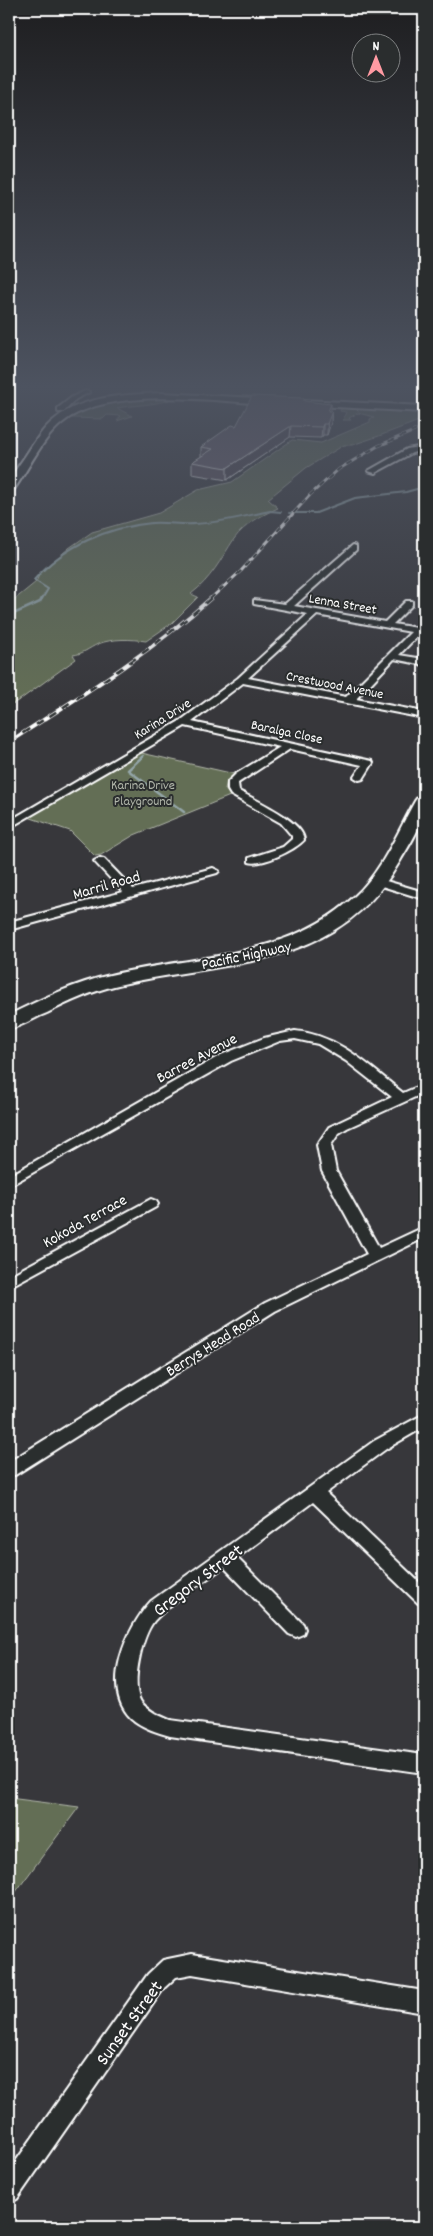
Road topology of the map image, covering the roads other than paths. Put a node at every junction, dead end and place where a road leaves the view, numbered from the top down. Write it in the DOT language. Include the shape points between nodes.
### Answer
graph roads {
  1 [pos="353,548"];
  2 [pos="257,602"];
  3 [pos="409,603"];
  4 [pos="287,607"];
  5 [pos="315,612"];
  6 [pos="387,625"];
  7 [pos="420,631"];
  8 [pos="392,656"];
  9 [pos="424,662"];
  10 [pos="241,680"];
  11 [pos="348,701"];
  12 [pos="424,715"];
  13 [pos="184,723"];
  14 [pos="290,745"];
  15 [pos="359,777"];
  16 [pos="424,801"];
  17 [pos="9,825"];
  18 [pos="254,860"];
  19 [pos="100,861"];
  20 [pos="213,871"];
  21 [pos="379,882"];
  22 [pos="131,894"];
  23 [pos="424,896"];
  24 [pos="9,926"];
  25 [pos="9,1023"];
  26 [pos="424,1088"];
  27 [pos="401,1098"];
  28 [pos="9,1182"];
  29 [pos="151,1204"];
  30 [pos="424,1232"];
  31 [pos="375,1255"];
  32 [pos="11,1277"];
  33 [pos="424,1420"];
  34 [pos="9,1470"];
  35 [pos="315,1493"];
  36 [pos="225,1556"];
  37 [pos="424,1598"];
  38 [pos="296,1629"];
  39 [pos="424,1764"];
  40 [pos="424,2002"];
  41 [pos="9,2191"];
  1 -- 4 [label="street"];
  2 -- 4 [label="street, Lenna Street"];
  3 -- 6 [label="street"];
  4 -- 5 [label="street, Lenna Street"];
  5 -- 6 [label="street, Lenna Street"];
  5 -- 10 [label="street, Karina Drive"];
  6 -- 7 [label="street, Lenna Street"];
  7 -- 8 [label="street"];
  8 -- 9 [label="street"];
  8 -- 11 [label="street"];
  10 -- 11 [label="street, Crestwood Avenue"];
  10 -- 13 [label="street, Karina Drive"];
  11 -- 12 [label="street, Crestwood Avenue"];
  13 -- 14 [label="street, Baralga Close"];
  13 -- 17 [label="street, Karina Drive"];
  14 -- 15 [label="street, Baralga Close" via="368,763"];
  14 -- 18 [label="street" via="233,782 235,793 284,821 298,835 298,840 287,850"];
  16 -- 21 [label="main road, Pacific Highway"];
  19 -- 22 [label="street"];
  20 -- 22 [label="street, Marril Road"];
  21 -- 23 [label="street"];
  21 -- 25 [label="main road, Pacific Highway" via="343,917 304,941 268,951 110,981"];
  22 -- 24 [label="street, Marril Road"];
  26 -- 27 [label="street"];
  27 -- 28 [label="street, Barree Avenue" via="329,1043 295,1035 252,1046 226,1058"];
  27 -- 31 [label="street" via="342,1125 334,1130 324,1145 329,1172"];
  29 -- 32 [label="street, Kokoda Terrace"];
  30 -- 31 [label="street, Berrys Head Road"];
  31 -- 34 [label="street, Berrys Head Road" via="270,1307"];
  33 -- 35 [label="street, Gregory Street" via="380,1445"];
  35 -- 36 [label="street, Gregory Street"];
  35 -- 37 [label="street"];
  36 -- 38 [label="street"];
  36 -- 39 [label="street, Gregory Street" via="157,1606 144,1620 126,1683 133,1706 142,1716 170,1728"];
  40 -- 41 [label="street, Sunset Street" via="192,1964 171,1967 156,1981"];
}
